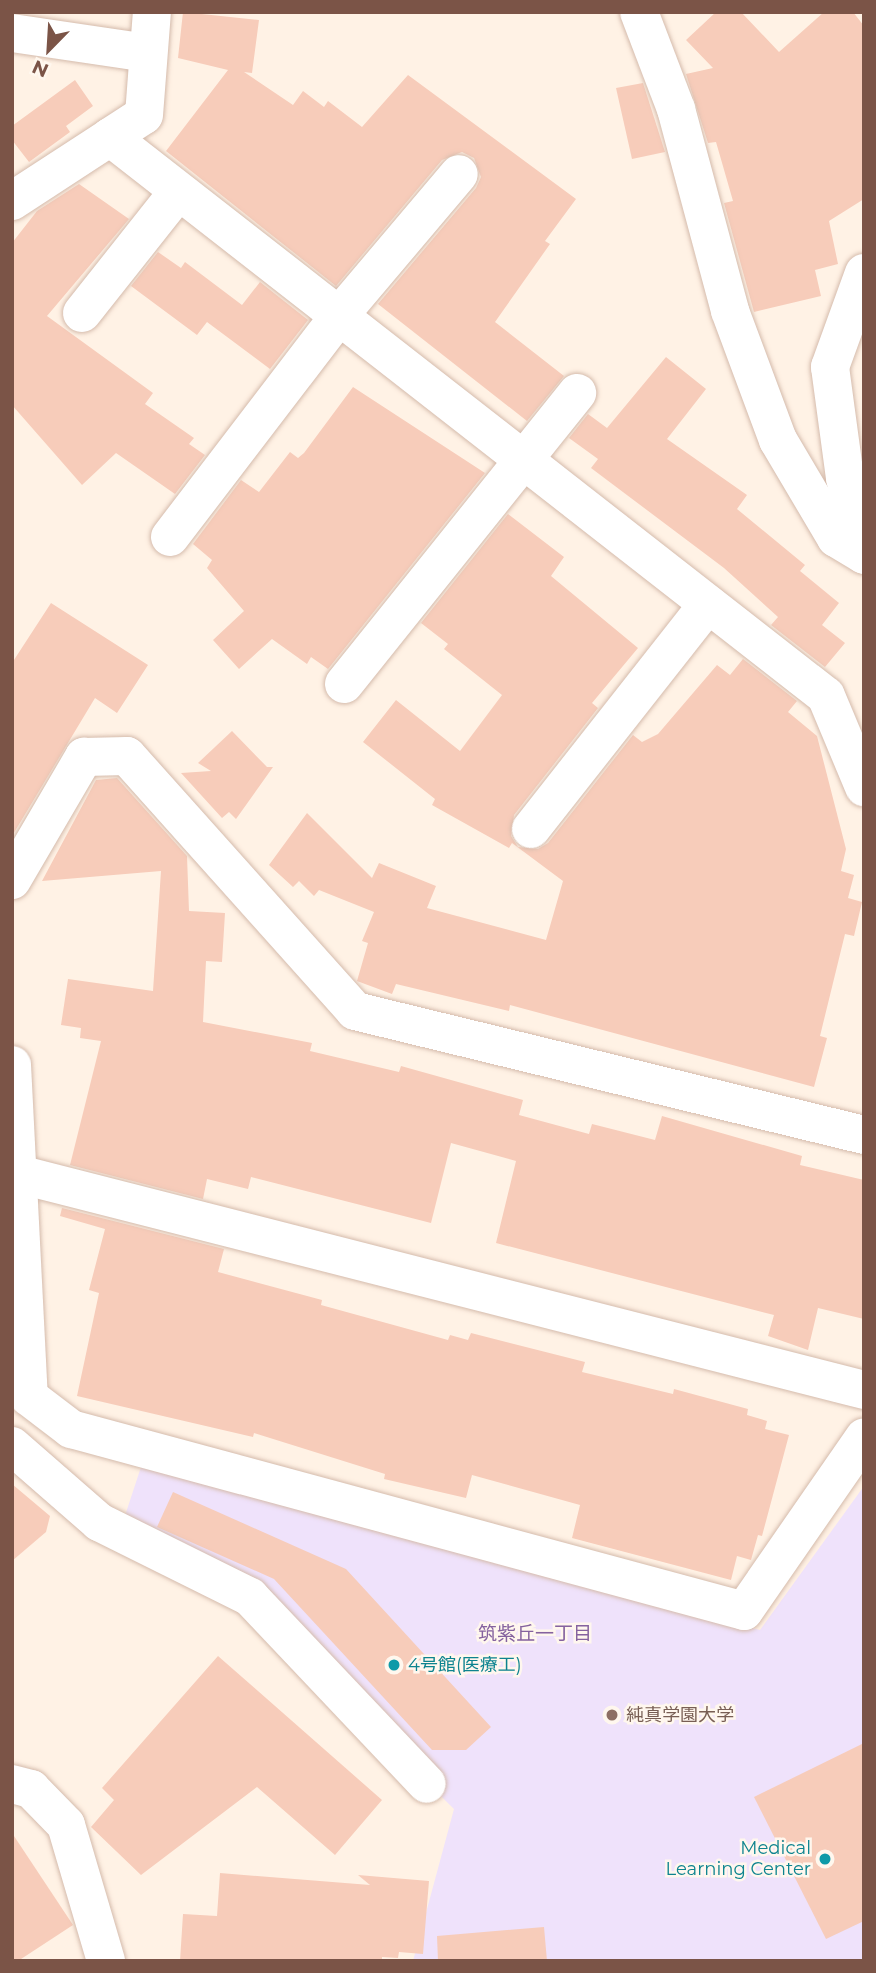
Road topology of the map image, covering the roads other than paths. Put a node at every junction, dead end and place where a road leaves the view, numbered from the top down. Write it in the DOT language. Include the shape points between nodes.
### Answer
graph roads {
  1 [pos="152,12"];
  2 [pos="639,12"];
  3 [pos="12,33"];
  4 [pos="148,53"];
  5 [pos="110,137"];
  6 [pos="459,174"];
  7 [pos="178,192"];
  8 [pos="12,201"];
  9 [pos="864,273"];
  10 [pos="82,313"];
  11 [pos="338,317"];
  12 [pos="577,393"];
  13 [pos="524,461"];
  14 [pos="170,537"];
  15 [pos="864,555"];
  16 [pos="708,604"];
  17 [pos="344,684"];
  18 [pos="864,787"];
  19 [pos="531,829"];
  20 [pos="12,880"];
  21 [pos="12,1065"];
  22 [pos="864,1135"];
  23 [pos="18,1174"];
  24 [pos="864,1390"];
  25 [pos="47,1412"];
  26 [pos="864,1438"];
  27 [pos="13,1447"];
  28 [pos="12,1784"];
  29 [pos="427,1784"];
  30 [pos="106,1961"];
  1 -- 4 [label="street"];
  2 -- 15 [label="street" via="676,109 730,311 778,440 836,538"];
  3 -- 4 [label="street"];
  4 -- 5 [label="street" via="144,116"];
  5 -- 7 [label="street"];
  5 -- 8 [label="street"];
  6 -- 11 [label="street"];
  7 -- 10 [label="street"];
  7 -- 11 [label="street"];
  9 -- 15 [label="street" via="830,367 845,478"];
  11 -- 13 [label="street"];
  11 -- 14 [label="street"];
  12 -- 13 [label="street"];
  13 -- 16 [label="street"];
  13 -- 17 [label="street"];
  16 -- 18 [label="street" via="826,696"];
  16 -- 19 [label="street"];
  20 -- 22 [label="street" via="84,757 127,756 355,1012"];
  21 -- 23 [label="street"];
  23 -- 24 [label="street"];
  23 -- 25 [label="street" via="29,1397"];
  25 -- 26 [label="street" via="71,1429 744,1611"];
  25 -- 27 [label="street"];
  27 -- 29 [label="street" via="99,1522 250,1597"];
  28 -- 30 [label="street" via="31,1788 65,1825"];
}
